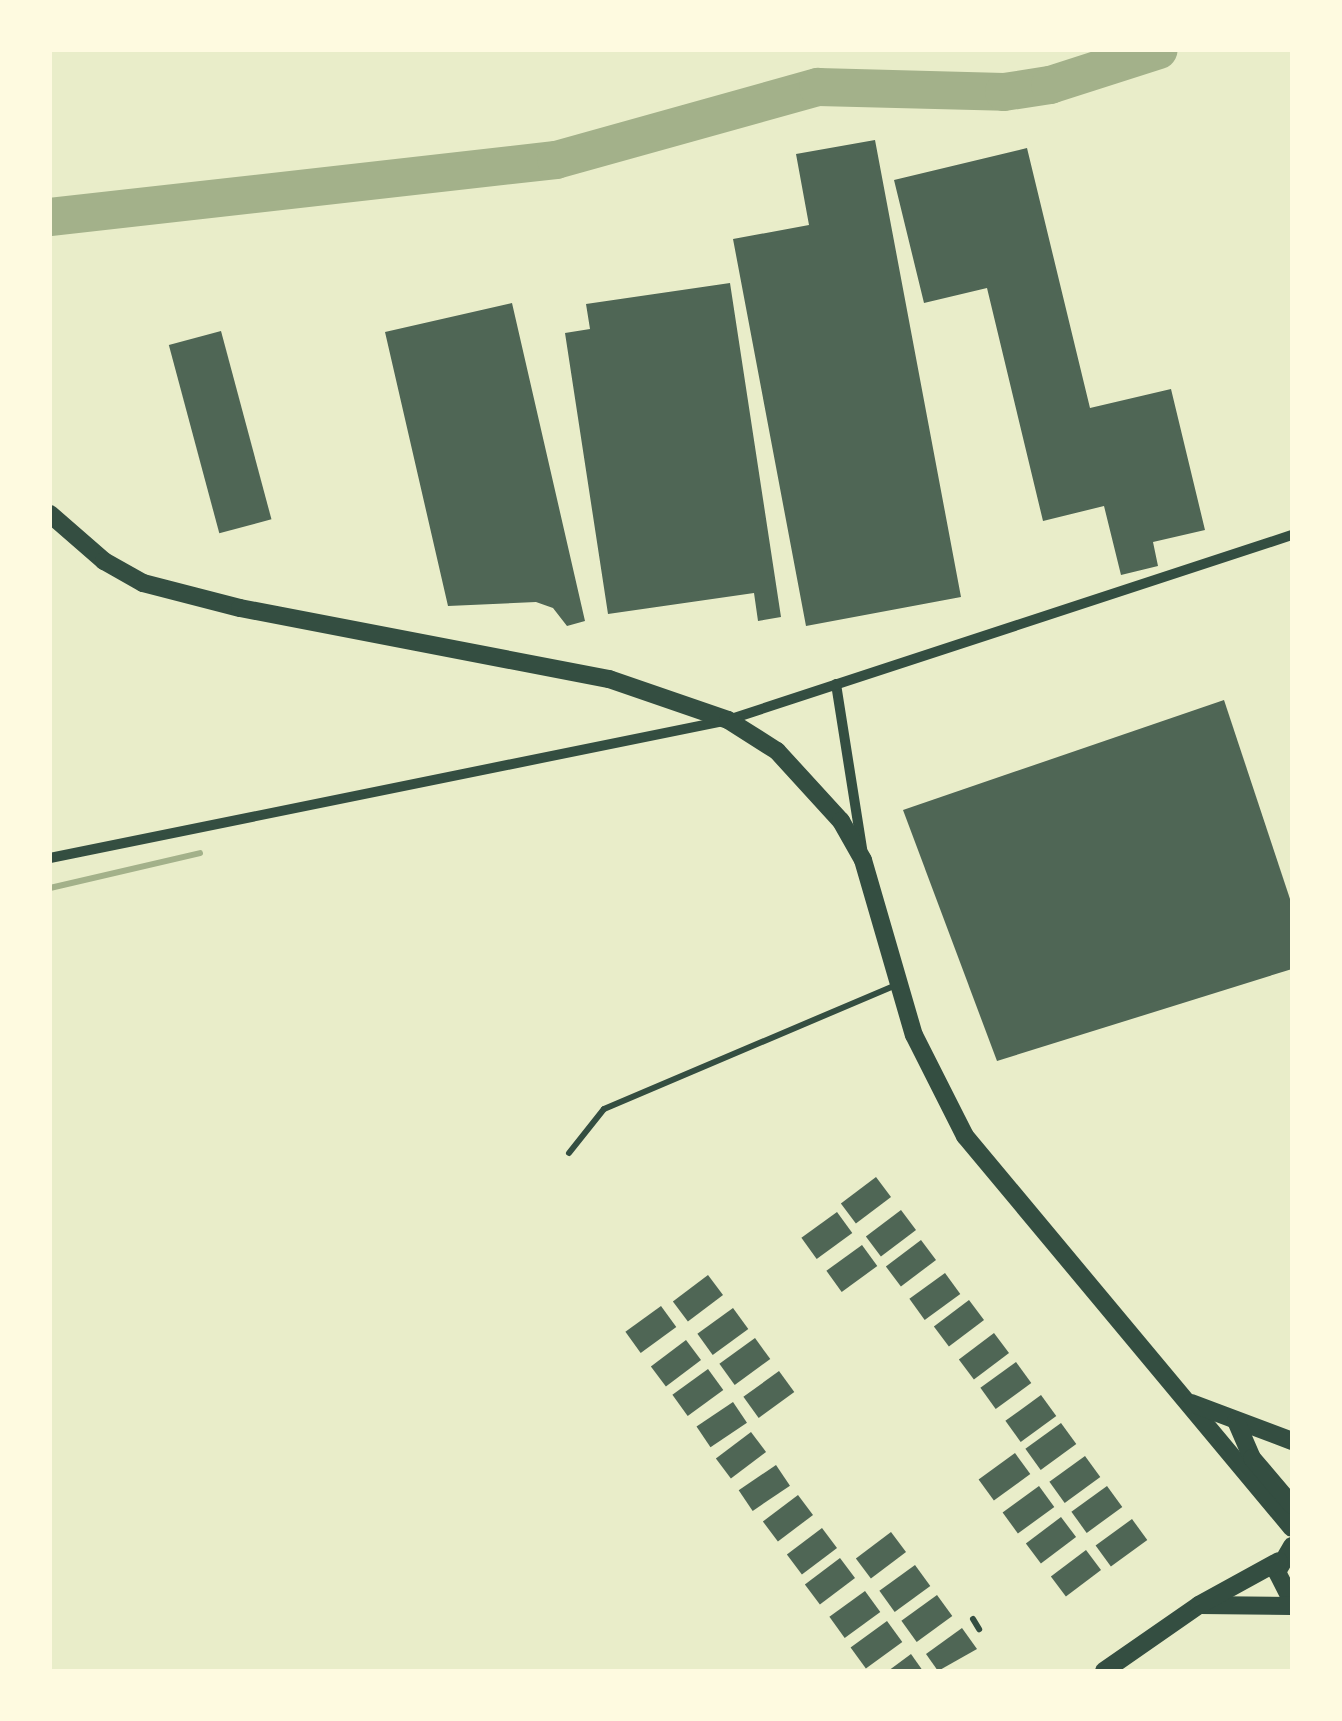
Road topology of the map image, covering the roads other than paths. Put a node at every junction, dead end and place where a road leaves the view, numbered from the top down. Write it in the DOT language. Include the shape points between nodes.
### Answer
graph roads {
  1 [pos="50,514"];
  2 [pos="1292,535"];
  3 [pos="836,684"];
  4 [pos="728,720"];
  5 [pos="50,858"];
  6 [pos="863,860"];
  7 [pos="900,984"];
  8 [pos="569,1153"];
  9 [pos="1186,1401"];
  10 [pos="1236,1421"];
  11 [pos="1292,1442"];
  12 [pos="1292,1505"];
  13 [pos="1292,1528"];
  14 [pos="1292,1546"];
  15 [pos="1279,1562"];
  16 [pos="1292,1604"];
  17 [pos="1199,1605"];
  18 [pos="973,1619"];
  19 [pos="979,1628"];
  20 [pos="1104,1671"];
  1 -- 4 [label="main road" via="104,561 144,583 240,608 609,678"];
  2 -- 3 [label="street"];
  3 -- 4 [label="street"];
  3 -- 6 [label="street"];
  4 -- 5 [label="street"];
  4 -- 6 [label="main road" via="777,751 810,784"];
  6 -- 7 [label="main road"];
  7 -- 8 [label="lane" via="604,1109"];
  7 -- 9 [label="main road" via="914,1035 965,1136"];
  9 -- 10 [label="main road"];
  9 -- 13 [label="main road"];
  10 -- 11 [label="main road"];
  10 -- 12 [label="main road" via="1252,1458"];
  14 -- 15 [label="main road"];
  15 -- 16 [label="main road" via="1278,1583"];
  15 -- 17 [label="main road"];
  16 -- 17 [label="main road"];
  17 -- 20 [label="main road"];
  18 -- 19 [label="lane"];
}
